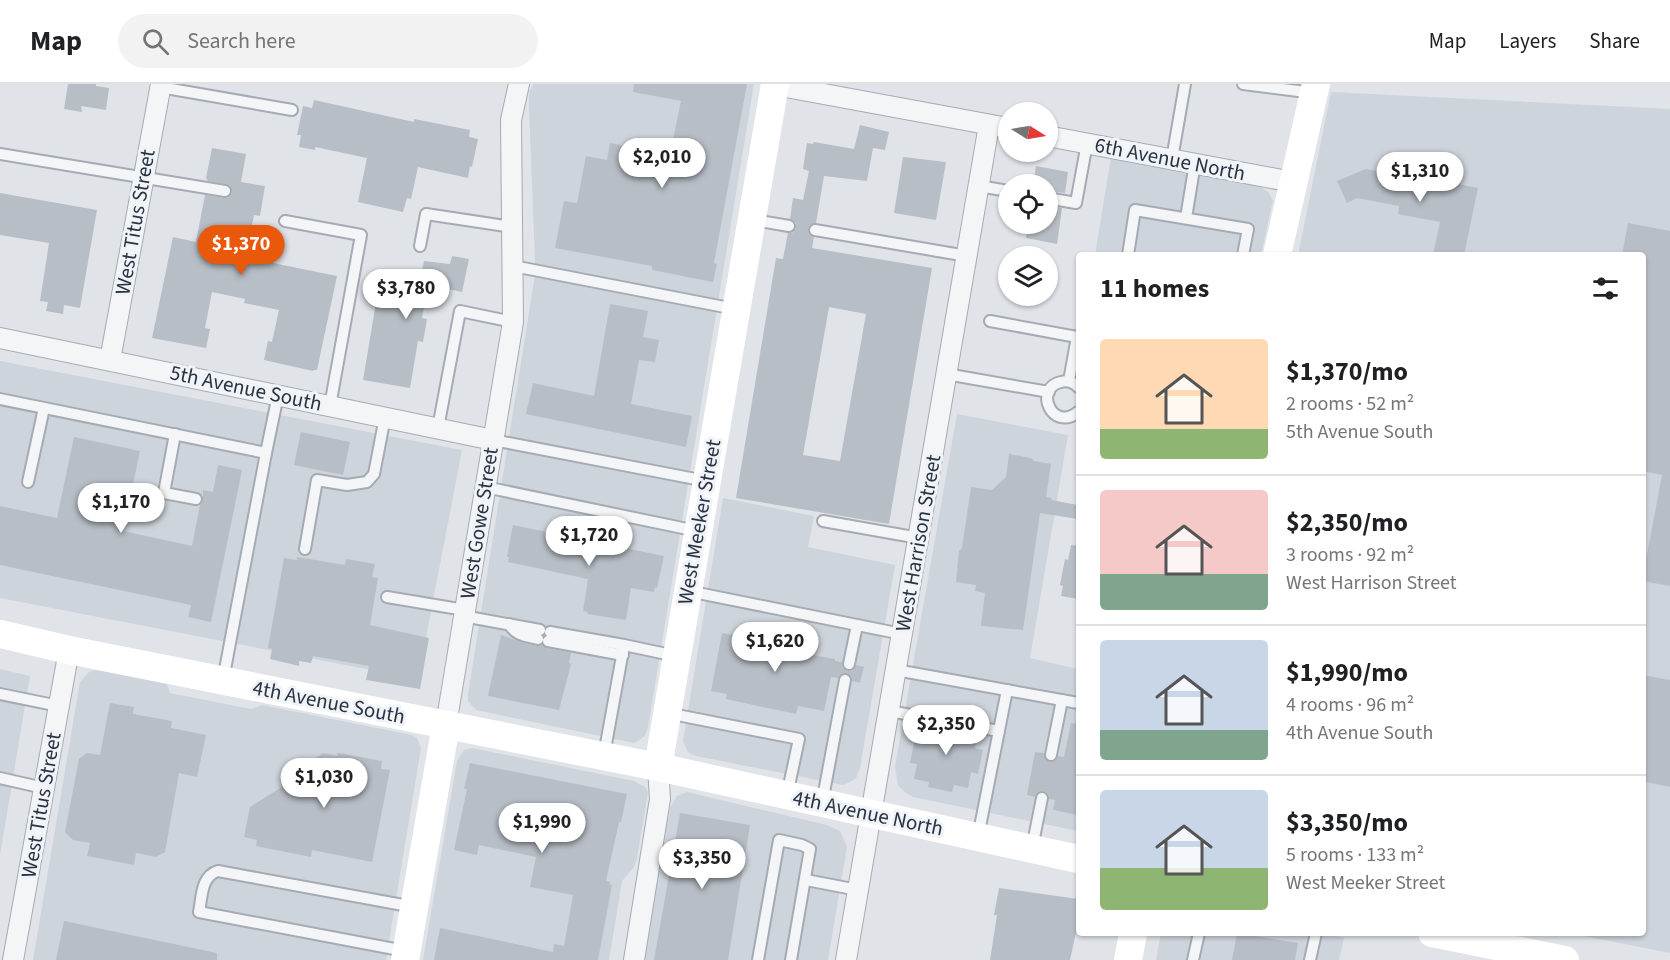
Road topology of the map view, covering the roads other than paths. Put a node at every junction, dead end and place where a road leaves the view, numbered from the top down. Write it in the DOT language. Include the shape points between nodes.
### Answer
graph roads {
  1 [pos="519,84"];
  2 [pos="775,84"];
  3 [pos="1185,84"];
  4 [pos="1243,84"];
  5 [pos="160,85"];
  6 [pos="1315,88"];
  7 [pos="820,89"];
  8 [pos="292,110"];
  9 [pos="998,127"];
  10 [pos="1058,138"];
  11 [pos="1087,143"];
  12 [pos="0,154"];
  13 [pos="1172,159"];
  14 [pos="1195,163"];
  15 [pos="143,178"];
  16 [pos="1293,182"];
  17 [pos="979,186"];
  18 [pos="998,189"];
  19 [pos="225,191"];
  20 [pos="1058,200"];
  21 [pos="1186,218"];
  22 [pos="751,219"];
  23 [pos="285,221"];
  24 [pos="789,226"];
  25 [pos="512,227"];
  26 [pos="815,230"];
  27 [pos="420,246"];
  28 [pos="1128,252"];
  29 [pos="1244,252"];
  30 [pos="1278,252"];
  31 [pos="967,255"];
  32 [pos="513,266"];
  33 [pos="735,309"];
  34 [pos="513,321"];
  35 [pos="990,321"];
  36 [pos="1076,337"];
  37 [pos="0,338"];
  38 [pos="1076,353"];
  39 [pos="110,360"];
  40 [pos="946,374"];
  41 [pos="1074,384"];
  42 [pos="1048,392"];
  43 [pos="278,395"];
  44 [pos="0,399"];
  45 [pos="330,406"];
  46 [pos="44,408"];
  47 [pos="1076,413"];
  48 [pos="385,417"];
  49 [pos="438,428"];
  50 [pos="175,435"];
  51 [pos="493,440"];
  52 [pos="266,453"];
  53 [pos="706,481"];
  54 [pos="28,482"];
  55 [pos="485,487"];
  56 [pos="196,499"];
  57 [pos="823,521"];
  58 [pos="698,531"];
  59 [pos="919,538"];
  60 [pos="305,549"];
  61 [pos="688,591"];
  62 [pos="387,597"];
  63 [pos="464,613"];
  64 [pos="857,625"];
  65 [pos="0,634"];
  66 [pos="902,634"];
  67 [pos="69,650"];
  68 [pos="623,650"];
  69 [pos="676,656"];
  70 [pos="849,664"];
  71 [pos="896,670"];
  72 [pos="223,680"];
  73 [pos="845,680"];
  74 [pos="1007,690"];
  75 [pos="0,694"];
  76 [pos="1062,700"];
  77 [pos="1076,703"];
  78 [pos="59,706"];
  79 [pos="889,711"];
  80 [pos="667,713"];
  81 [pos="939,720"];
  82 [pos="446,725"];
  83 [pos="964,725"];
  84 [pos="999,731"];
  85 [pos="1051,755"];
  86 [pos="604,756"];
  87 [pos="658,768"];
  88 [pos="0,778"];
  89 [pos="44,788"];
  90 [pos="787,795"];
  91 [pos="1042,798"];
  92 [pos="821,803"];
  93 [pos="872,814"];
  94 [pos="977,837"];
  95 [pos="1032,849"];
  96 [pos="1076,859"];
  97 [pos="806,880"];
  98 [pos="858,890"];
  99 [pos="414,907"];
  100 [pos="9,931"];
  101 [pos="1132,936"];
  102 [pos="1198,936"];
  103 [pos="1315,936"];
  104 [pos="1446,936"];
  105 [pos="406,956"];
  106 [pos="13,960"];
  107 [pos="634,960"];
  108 [pos="758,960"];
  109 [pos="791,960"];
  110 [pos="846,960"];
  111 [pos="1128,960"];
  112 [pos="1193,960"];
  113 [pos="1310,960"];
  114 [pos="1565,960"];
  1 -- 25 [label="street, West Gowe Street" via="511,120"];
  2 -- 7 [label="street"];
  2 -- 22 [label="street, West Meeker Street"];
  3 -- 13 [label="lane"];
  4 -- 6 [label="lane"];
  5 -- 8 [label="lane"];
  5 -- 15 [label="street, West Titus Street"];
  6 -- 16 [label="street"];
  7 -- 9 [label="street"];
  9 -- 17 [label="street, West Harrison Street"];
  10 -- 11 [label="street, 6th Avenue North"];
  11 -- 13 [label="street, 6th Avenue North"];
  11 -- 20 [label="lane" via="1076,203"];
  12 -- 15 [label="lane"];
  13 -- 14 [label="street, 6th Avenue North"];
  14 -- 16 [label="street, 6th Avenue North"];
  14 -- 21 [label="lane"];
  15 -- 19 [label="lane"];
  15 -- 39 [label="street, West Titus Street"];
  16 -- 30 [label="street"];
  17 -- 18 [label="lane"];
  17 -- 31 [label="street, West Harrison Street"];
  21 -- 28 [label="lane" via="1135,210"];
  21 -- 29 [label="lane" via="1248,229"];
  22 -- 24 [label="lane"];
  22 -- 33 [label="street, West Meeker Street"];
  23 -- 45 [label="lane" via="361,235"];
  25 -- 27 [label="lane" via="426,214"];
  25 -- 32 [label="street, West Gowe Street"];
  26 -- 31 [label="lane"];
  31 -- 40 [label="street, West Harrison Street"];
  32 -- 33 [label="lane"];
  32 -- 34 [label="street, West Gowe Street"];
  33 -- 53 [label="street, West Meeker Street"];
  34 -- 49 [label="lane" via="460,311"];
  34 -- 51 [label="street, West Gowe Street"];
  35 -- 36 [label="lane"];
  37 -- 39 [label="street, 5th Avenue South"];
  38 -- 41 [label="lane"];
  39 -- 43 [label="street, 5th Avenue South"];
  40 -- 42 [label="lane"];
  40 -- 59 [label="street, West Harrison Street"];
  41 -- 42 [label="lane" via="1057,383"];
  42 -- 47 [label="lane" via="1048,404 1054,414 1066,418"];
  43 -- 45 [label="street, 5th Avenue South"];
  43 -- 52 [label="lane"];
  44 -- 46 [label="lane"];
  45 -- 48 [label="street, 5th Avenue South"];
  46 -- 50 [label="lane"];
  46 -- 54 [label="lane"];
  48 -- 49 [label="street, 5th Avenue South"];
  48 -- 60 [label="lane" via="374,474 367,482 347,485 317,480"];
  49 -- 51 [label="street, 5th Avenue South"];
  50 -- 52 [label="lane"];
  50 -- 56 [label="lane" via="164,493"];
  51 -- 53 [label="lane"];
  51 -- 55 [label="street, West Gowe Street"];
  52 -- 72 [label="lane"];
  53 -- 58 [label="street, West Meeker Street"];
  55 -- 58 [label="lane"];
  55 -- 63 [label="street, West Gowe Street"];
  57 -- 59 [label="lane"];
  58 -- 61 [label="street, West Meeker Street"];
  59 -- 66 [label="street, West Harrison Street"];
  61 -- 64 [label="lane"];
  61 -- 69 [label="street, West Meeker Street"];
  62 -- 63 [label="lane"];
  63 -- 68 [label="lane" via="544,635"];
  63 -- 82 [label="street, West Gowe Street"];
  64 -- 66 [label="lane"];
  64 -- 70 [label="lane"];
  65 -- 67 [label="street, 4th Avenue South"];
  66 -- 71 [label="street, West Harrison Street"];
  67 -- 72 [label="street, 4th Avenue South"];
  67 -- 78 [label="street, West Titus Street"];
  68 -- 69 [label="lane"];
  68 -- 86 [label="lane"];
  69 -- 80 [label="street, West Meeker Street"];
  71 -- 74 [label="lane"];
  71 -- 79 [label="street, West Harrison Street"];
  72 -- 82 [label="street, 4th Avenue South"];
  73 -- 92 [label="lane"];
  74 -- 76 [label="lane"];
  74 -- 84 [label="lane"];
  75 -- 78 [label="lane"];
  76 -- 77 [label="lane"];
  76 -- 85 [label="lane"];
  78 -- 89 [label="street, West Titus Street"];
  79 -- 81 [label="lane"];
  79 -- 93 [label="street, West Harrison Street"];
  80 -- 87 [label="street, West Meeker Street"];
  80 -- 90 [label="lane" via="799,739"];
  82 -- 86 [label="street, 4th Avenue South"];
  82 -- 99 [label="street, West Gowe Street"];
  83 -- 84 [label="lane"];
  84 -- 94 [label="lane"];
  86 -- 87 [label="street, 4th Avenue South"];
  87 -- 90 [label="street, 4th Avenue North"];
  87 -- 107 [label="street, West Meeker Street" via="660,799"];
  88 -- 89 [label="lane"];
  89 -- 100 [label="street, West Titus Street"];
  90 -- 92 [label="street, 4th Avenue North"];
  91 -- 95 [label="lane"];
  92 -- 93 [label="street, 4th Avenue North"];
  93 -- 94 [label="street, 4th Avenue North"];
  93 -- 98 [label="street, West Harrison Street"];
  94 -- 95 [label="street, 4th Avenue North"];
  95 -- 96 [label="street, 4th Avenue North"];
  97 -- 98 [label="lane"];
  97 -- 108 [label="lane" via="810,849 779,840"];
  97 -- 109 [label="lane"];
  98 -- 110 [label="street, West Harrison Street"];
  99 -- 105 [label="street, West Gowe Street"];
  99 -- 105 [label="lane" via="218,871 206,878 199,912"];
  100 -- 106 [label="street, West Titus Street"];
  101 -- 111 [label="street"];
  102 -- 112 [label="lane"];
  103 -- 113 [label="lane"];
  104 -- 114 [label="street"];
}
